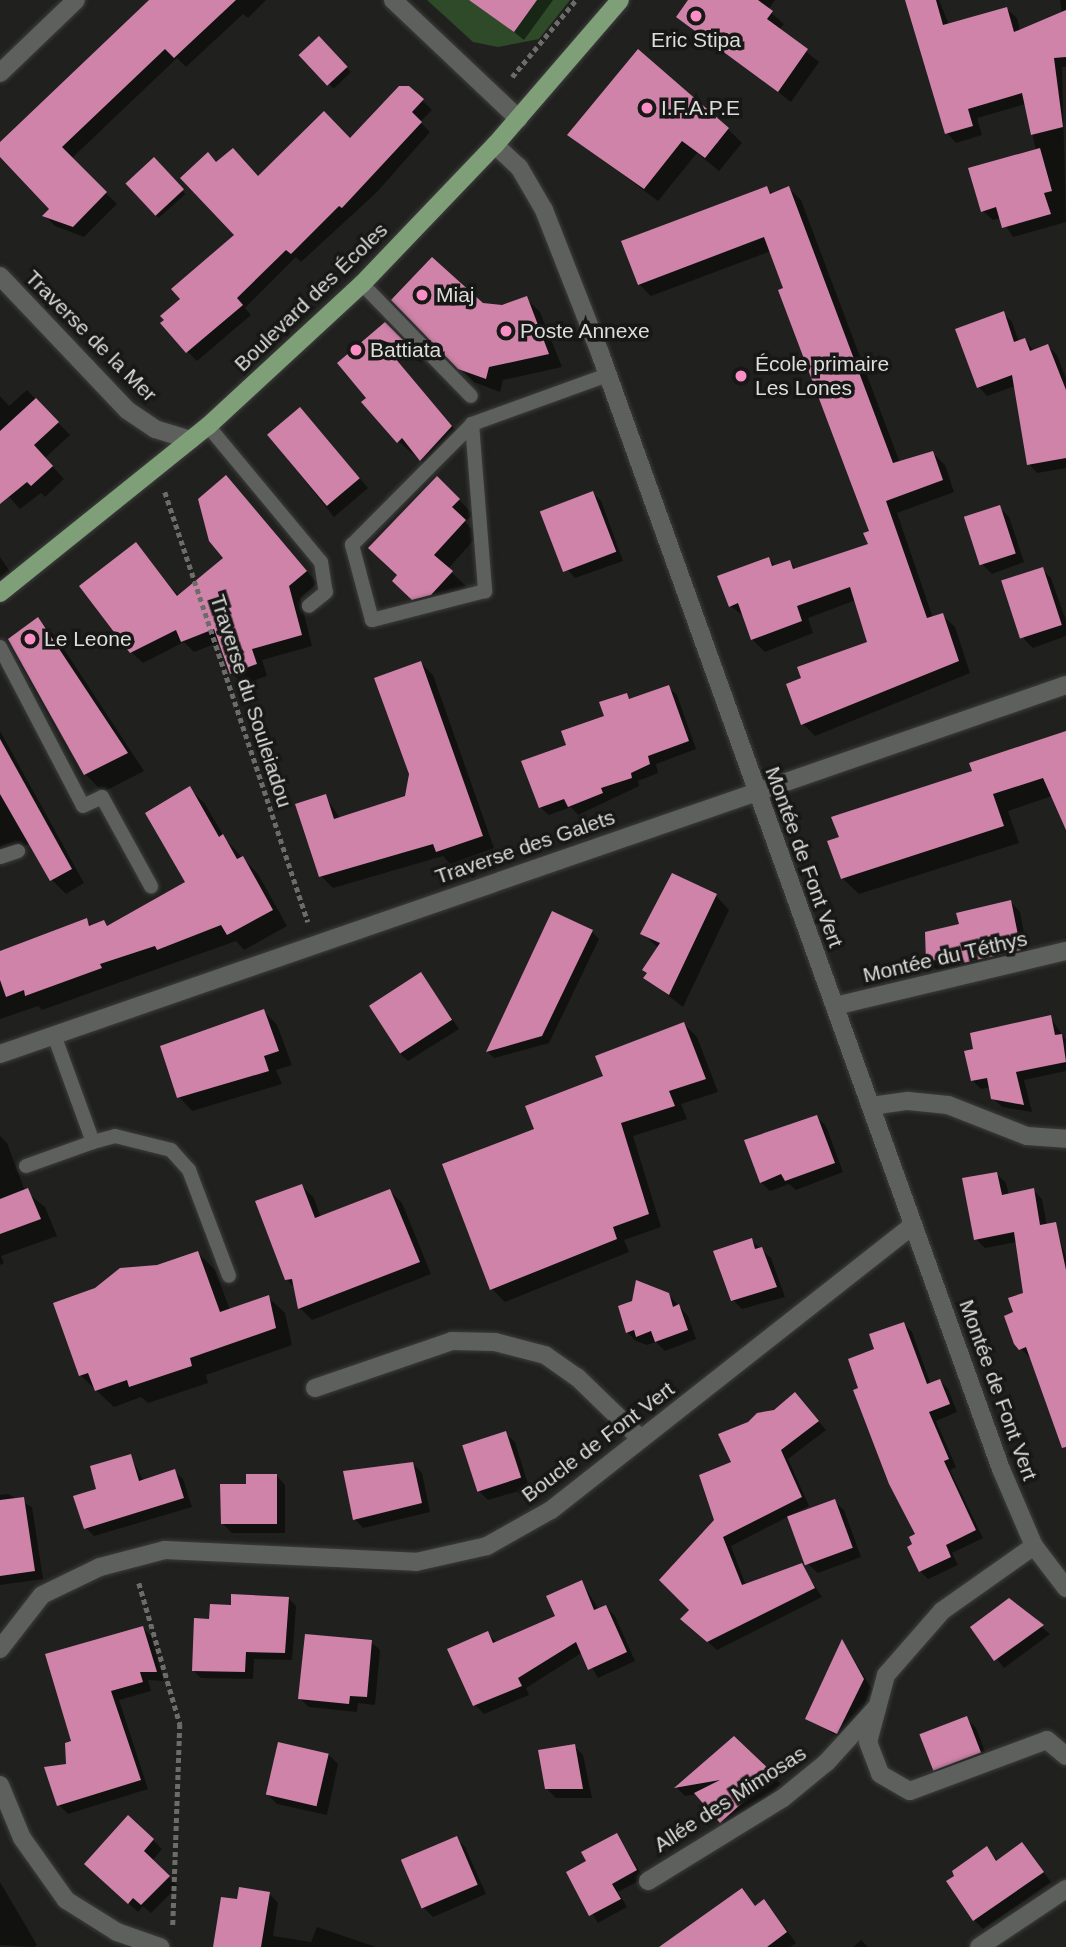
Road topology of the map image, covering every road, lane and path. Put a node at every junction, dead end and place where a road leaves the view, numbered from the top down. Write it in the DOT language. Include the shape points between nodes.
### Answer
graph roads {
  1 [pos="76,0"];
  2 [pos="393,0"];
  3 [pos="576,0"];
  4 [pos="620,0"];
  5 [pos="0,72"];
  6 [pos="495,96"];
  7 [pos="519,119"];
  8 [pos="495,145"];
  9 [pos="0,276"];
  10 [pos="362,284"];
  11 [pos="607,375"];
  12 [pos="471,396"];
  13 [pos="472,424"];
  14 [pos="208,426"];
  15 [pos="190,440"];
  16 [pos="152,471"];
  17 [pos="0,593"];
  18 [pos="309,606"];
  19 [pos="0,647"];
  20 [pos="1066,685"];
  21 [pos="756,793"];
  22 [pos="18,851"];
  23 [pos="0,857"];
  24 [pos="151,886"];
  25 [pos="315,943"];
  26 [pos="1066,951"];
  27 [pos="835,1006"];
  28 [pos="54,1035"];
  29 [pos="0,1055"];
  30 [pos="872,1106"];
  31 [pos="1066,1139"];
  32 [pos="93,1142"];
  33 [pos="26,1166"];
  34 [pos="914,1225"];
  35 [pos="229,1276"];
  36 [pos="315,1388"];
  37 [pos="641,1438"];
  38 [pos="1034,1546"];
  39 [pos="132,1559"];
  40 [pos="1066,1588"];
  41 [pos="0,1649"];
  42 [pos="877,1707"];
  43 [pos="1066,1756"];
  44 [pos="0,1785"];
  45 [pos="648,1881"];
  46 [pos="1066,1889"];
  47 [pos="173,1933"];
  48 [pos="160,1947"];
  49 [pos="979,1947"];
  1 -- 5 [label="street"];
  2 -- 6 [label="street"];
  3 -- 6 [label="path"];
  4 -- 7 [label="main road, Boulevard des Écoles"];
  6 -- 7 [label="street"];
  7 -- 8 [label="main road, Boulevard des Écoles"];
  8 -- 10 [label="main road, Boulevard des Écoles"];
  8 -- 11 [label="street, Montée de Font Vert" via="519,167 544,210"];
  9 -- 15 [label="street, Traverse de la Mer" via="127,410 155,429"];
  10 -- 12 [label="lane"];
  10 -- 14 [label="main road, Boulevard des Écoles"];
  11 -- 13 [label="lane"];
  11 -- 21 [label="street, Montée de Font Vert"];
  13 -- 13 [label="lane" via="352,545 373,620 485,591"];
  14 -- 15 [label="main road, Boulevard des Écoles"];
  14 -- 18 [label="lane" via="321,562 326,592"];
  15 -- 16 [label="main road, Boulevard des Écoles"];
  16 -- 17 [label="main road, Boulevard des Écoles"];
  16 -- 25 [label="path, Traverse du Souleiadou" via="163,489"];
  19 -- 24 [label="lane" via="83,806 102,797"];
  20 -- 21 [label="street, Traverse des Galets"];
  21 -- 25 [label="street, Traverse des Galets"];
  21 -- 27 [label="street, Montée de Font Vert"];
  22 -- 23 [label="lane"];
  25 -- 28 [label="street, Traverse des Galets"];
  26 -- 27 [label="street, Montée du Téthys"];
  27 -- 30 [label="street, Montée de Font Vert"];
  28 -- 29 [label="street, Traverse des Galets"];
  28 -- 32 [label="lane"];
  30 -- 31 [label="street" via="908,1101 947,1105 1027,1136"];
  30 -- 34 [label="street, Montée de Font Vert"];
  32 -- 33 [label="lane"];
  32 -- 35 [label="lane" via="115,1136 171,1150 189,1170"];
  34 -- 37 [label="street, Boucle de Font Vert"];
  34 -- 38 [label="street, Montée de Font Vert"];
  36 -- 37 [label="street" via="452,1341 495,1342 545,1355 577,1377"];
  37 -- 39 [label="street, Boucle de Font Vert" via="551,1510 487,1546 416,1562 165,1550"];
  38 -- 40 [label="street, Montée de Font Vert"];
  38 -- 42 [label="street, Allée des Mimosas" via="942,1611 886,1675"];
  39 -- 41 [label="street, Boucle de Font Vert" via="100,1567 42,1595"];
  39 -- 47 [label="path" via="180,1724"];
  42 -- 43 [label="street" via="868,1742 880,1774 910,1791 1047,1740"];
  42 -- 45 [label="street, Allée des Mimosas" via="827,1762 783,1798"];
  44 -- 48 [label="street" via="22,1838 66,1900 117,1932"];
  46 -- 49 [label="street"];
}
